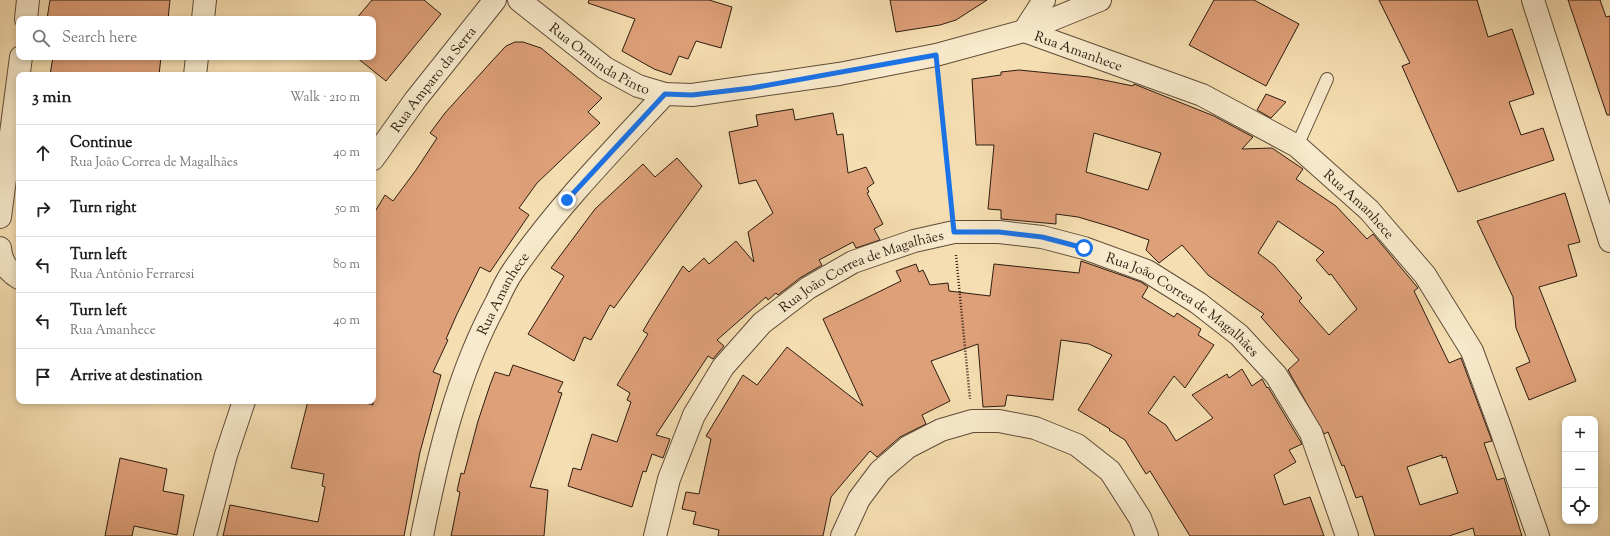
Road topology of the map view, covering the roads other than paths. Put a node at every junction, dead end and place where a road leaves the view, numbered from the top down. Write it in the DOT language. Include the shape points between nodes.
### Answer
graph roads {
  1 [pos="28,0"];
  2 [pos="205,0"];
  3 [pos="495,0"];
  4 [pos="519,0"];
  5 [pos="1044,0"];
  6 [pos="1100,0"];
  7 [pos="1533,0"];
  8 [pos="26,16"];
  9 [pos="203,16"];
  10 [pos="1024,31"];
  11 [pos="21,60"];
  12 [pos="196,60"];
  13 [pos="19,72"];
  14 [pos="194,72"];
  15 [pos="1327,79"];
  16 [pos="665,94"];
  17 [pos="16,95"];
  18 [pos="1297,146"];
  19 [pos="376,155"];
  20 [pos="0,217"];
  21 [pos="1610,241"];
  22 [pos="0,248"];
  23 [pos="0,252"];
  24 [pos="16,276"];
  25 [pos="243,404"];
  26 [pos="205,536"];
  27 [pos="422,536"];
  28 [pos="655,536"];
  29 [pos="842,536"];
  30 [pos="1147,536"];
  31 [pos="1347,536"];
  32 [pos="1538,536"];
  1 -- 8 [label="street"];
  2 -- 9 [label="street"];
  3 -- 19 [label="street, Rua Amparo da Serra" via="416,99"];
  4 -- 16 [label="street, Rua Orminda Pinto" via="605,68 638,86"];
  5 -- 10 [label="street"];
  6 -- 10 [label="street, Rua Orminda Pinto"];
  7 -- 21 [label="street"];
  10 -- 16 [label="street, Rua Orminda Pinto" via="936,55 752,88 692,95"];
  10 -- 18 [label="street, Rua Amanhece" via="1202,95"];
  11 -- 13 [label="street"];
  12 -- 14 [label="street"];
  15 -- 18 [label="lane"];
  16 -- 27 [label="street, Rua Amanhece" via="567,200 512,272 479,335 460,386 437,461"];
  17 -- 20 [label="street"];
  18 -- 32 [label="street, Rua Amanhece" via="1369,210 1433,287 1472,351"];
  22 -- 23 [label="street"];
  23 -- 24 [label="street" via="5,265"];
  25 -- 26 [label="street" via="226,455"];
  28 -- 31 [label="street, Rua João Correa de Magalhães" via="669,479 694,415 723,367 762,323 808,288 853,262 914,241 954,232 999,232 1042,237 1084,248 1147,271 1198,303 1239,335 1276,375 1311,433"];
  29 -- 30 [label="street" via="859,499 880,471 908,447 941,430 972,421 999,421 1035,428 1077,445 1110,472 1140,518"];
}
